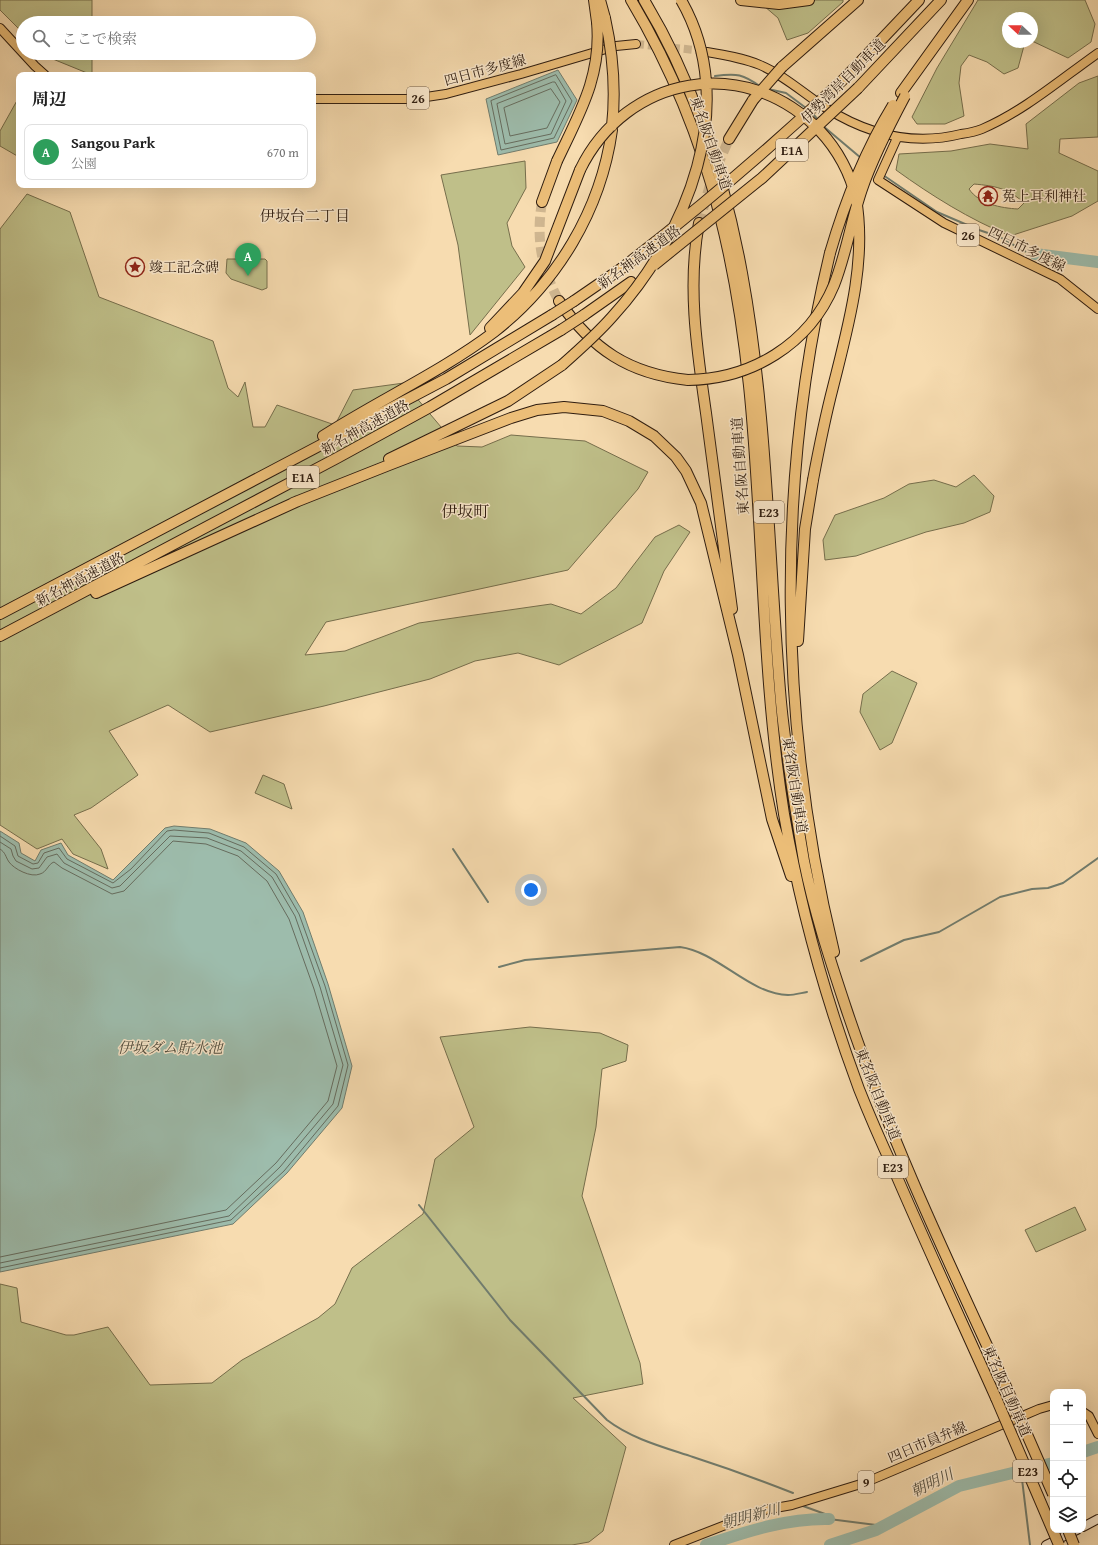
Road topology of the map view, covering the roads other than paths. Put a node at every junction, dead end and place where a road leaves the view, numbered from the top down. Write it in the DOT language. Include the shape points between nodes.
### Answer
graph roads {
  1 [pos="594,0"];
  2 [pos="600,0"];
  3 [pos="631,0"];
  4 [pos="644,0"];
  5 [pos="680,0"];
  6 [pos="741,0"];
  7 [pos="809,0"];
  8 [pos="858,0"];
  9 [pos="919,0"];
  10 [pos="941,0"];
  11 [pos="968,0"];
  12 [pos="601,20"];
  13 [pos="0,28"];
  14 [pos="636,44"];
  15 [pos="16,45"];
  16 [pos="707,52"];
  17 [pos="1098,53"];
  18 [pos="29,60"];
  19 [pos="42,72"];
  20 [pos="903,94"];
  21 [pos="316,99"];
  22 [pos="897,138"];
  23 [pos="729,139"];
  24 [pos="719,192"];
  25 [pos="542,202"];
  26 [pos="724,209"];
  27 [pos="699,222"];
  28 [pos="559,301"];
  29 [pos="1098,309"];
  30 [pos="462,353"];
  31 [pos="282,465"];
  32 [pos="293,503"];
  33 [pos="0,614"];
  34 [pos="40,616"];
  35 [pos="0,636"];
  36 [pos="738,655"];
  37 [pos="794,692"];
  38 [pos="808,930"];
  39 [pos="855,1035"];
  40 [pos="1050,1406"];
  41 [pos="1086,1414"];
  42 [pos="1098,1434"];
  43 [pos="1050,1487"];
  44 [pos="1098,1519"];
  45 [pos="1086,1525"];
  46 [pos="1069,1533"];
  47 [pos="1071,1533"];
  48 [pos="674,1545"];
  49 [pos="1046,1545"];
  50 [pos="1059,1545"];
  51 [pos="1074,1545"];
  1 -- 12 [label="highway"];
  2 -- 12 [label="highway"];
  3 -- 38 [label="highway, 東名阪自動車道 / E23" via="687,112 721,217 732,271 741,328 753,445 770,707 785,815"];
  4 -- 39 [label="highway, 東名阪自動車道 / E23" via="676,60 696,106 730,210 742,266 759,384 780,689 788,759 805,866 815,908"];
  5 -- 32 [label="highway, bridge" via="699,43 706,78 707,119 698,165 674,224 640,282 613,316 562,365 532,386 484,414"];
  6 -- 7 [label="highway" via="764,4"];
  8 -- 23 [label="highway, bridge" via="782,67 753,100"];
  9 -- 24 [label="highway, 伊勢湾岸自動車道 / E1A, bridge" via="846,77 796,125"];
  10 -- 26 [label="highway, 伊勢湾岸自動車道 / E1A, bridge" via="858,88 762,178"];
  11 -- 20 [label="highway"];
  12 -- 25 [label="highway, bridge" via="592,82"];
  12 -- 30 [label="highway, bridge" via="613,61 614,94 608,156 596,193 580,229 558,266 520,309 493,332"];
  13 -- 15 [label="main road"];
  14 -- 21 [label="main road, 四日市多度線 / 26" via="616,46 471,88 434,96 404,99"];
  16 -- 22 [label="main road" via="760,65 787,80 826,108 869,129"];
  17 -- 22 [label="main road" via="1012,114 981,130 947,138"];
  18 -- 19 [label="main road"];
  20 -- 28 [label="highway, bridge" via="863,187 834,286 814,320 782,351 759,364 724,377 688,380 647,372 620,361 586,335"];
  20 -- 37 [label="highway, bridge" via="874,138 863,161 845,205 821,292 806,382 795,483 791,587"];
  22 -- 29 [label="main road, 四日市多度線 / 26" via="878,180 944,223 1060,279"];
  24 -- 31 [label="highway, 新名神高速道路 / E1A, bridge" via="622,268 552,315 446,379"];
  26 -- 34 [label="highway, 新名神高速道路 / E1A, bridge" via="631,282 561,330 430,407"];
  27 -- 36 [label="highway" via="693,267 694,316"];
  30 -- 31 [label="highway" via="340,426"];
  30 -- 37 [label="highway, bridge" via="504,314 535,277 552,248 580,170 590,150 604,132 636,106 666,91 695,84 739,85 766,94 800,113 826,137 850,178 856,199 859,242 848,322 812,480 805,536"];
  31 -- 33 [label="highway, 新名神高速道路 / E1A"];
  32 -- 34 [label="highway" via="95,594"];
  32 -- 36 [label="highway" via="524,414 564,407 603,411 629,421 659,440 676,457 695,486 707,523"];
  34 -- 35 [label="highway, 新名神高速道路 / E1A"];
  36 -- 38 [label="highway" via="772,819"];
  37 -- 39 [label="highway" via="805,797 817,869"];
  38 -- 50 [label="highway, 東名阪自動車道 / E23, bridge" via="860,1092"];
  39 -- 43 [label="highway, 東名阪自動車道 / E23, bridge" via="897,1147"];
  40 -- 48 [label="main road, 四日市員弁線 / 9" via="864,1483 792,1505 764,1510"];
  41 -- 42 [label="main road"];
  44 -- 45 [label="main road"];
  46 -- 51 [label="highway, bridge"];
  47 -- 49 [label="main road"];
}
